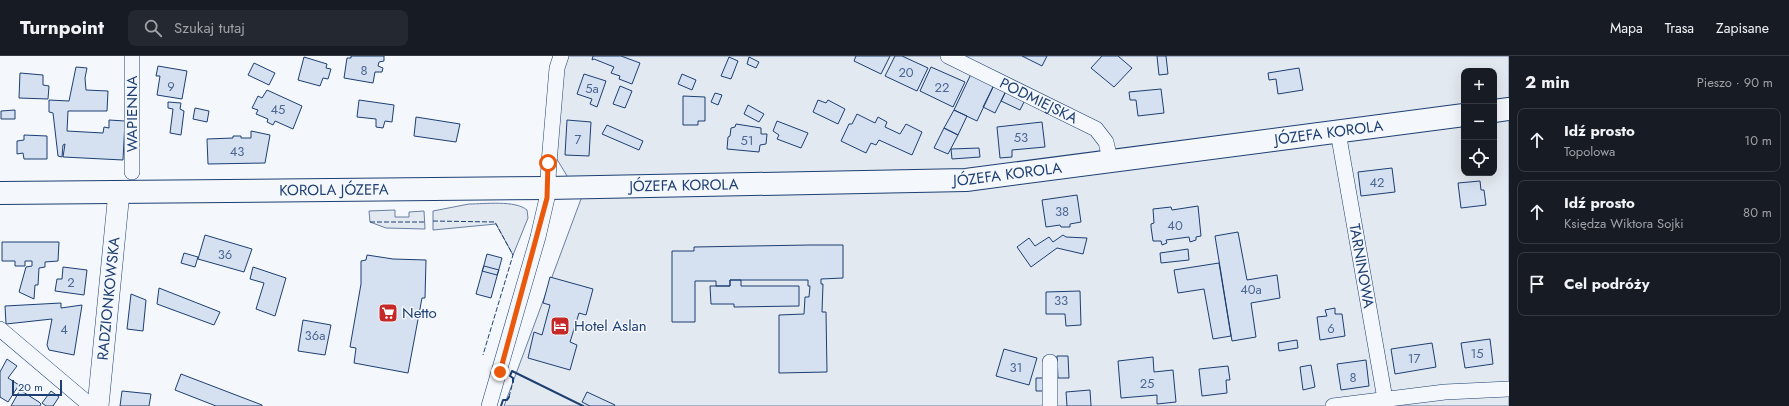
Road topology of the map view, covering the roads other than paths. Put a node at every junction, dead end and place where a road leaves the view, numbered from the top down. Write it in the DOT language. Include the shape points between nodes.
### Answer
graph roads {
  1 [pos="132,56"];
  2 [pos="561,56"];
  3 [pos="948,56"];
  4 [pos="1509,109"];
  5 [pos="1497,111"];
  6 [pos="1461,115"];
  7 [pos="1338,132"];
  8 [pos="1111,163"];
  9 [pos="132,172"];
  10 [pos="548,188"];
  11 [pos="119,192"];
  12 [pos="0,193"];
  13 [pos="0,329"];
  14 [pos="1050,362"];
  15 [pos="1509,389"];
  16 [pos="1385,399"];
  17 [pos="91,406"];
  18 [pos="98,406"];
  19 [pos="489,406"];
  20 [pos="1050,406"];
  21 [pos="1333,406"];
  1 -- 9 [label="street, WAPIENNA"];
  2 -- 10 [label="street" via="557,68"];
  3 -- 8 [label="street, PODMIEJSKA" via="1096,128 1106,142"];
  4 -- 5 [label="highway"];
  6 -- 7 [label="highway, JÓZEFA KOROLA"];
  7 -- 8 [label="highway, JÓZEFA KOROLA"];
  7 -- 16 [label="street, TARNINOWA"];
  8 -- 10 [label="highway, JÓZEFA KOROLA" via="966,180"];
  10 -- 11 [label="highway, KOROLA JÓZEFA"];
  10 -- 19 [label="street" via="538,237"];
  11 -- 12 [label="highway"];
  11 -- 18 [label="street, RADZIONKOWSKA"];
  13 -- 17 [label="street"];
  14 -- 20 [label="street"];
  15 -- 16 [label="street" via="1445,392"];
  16 -- 21 [label="street"];
}
